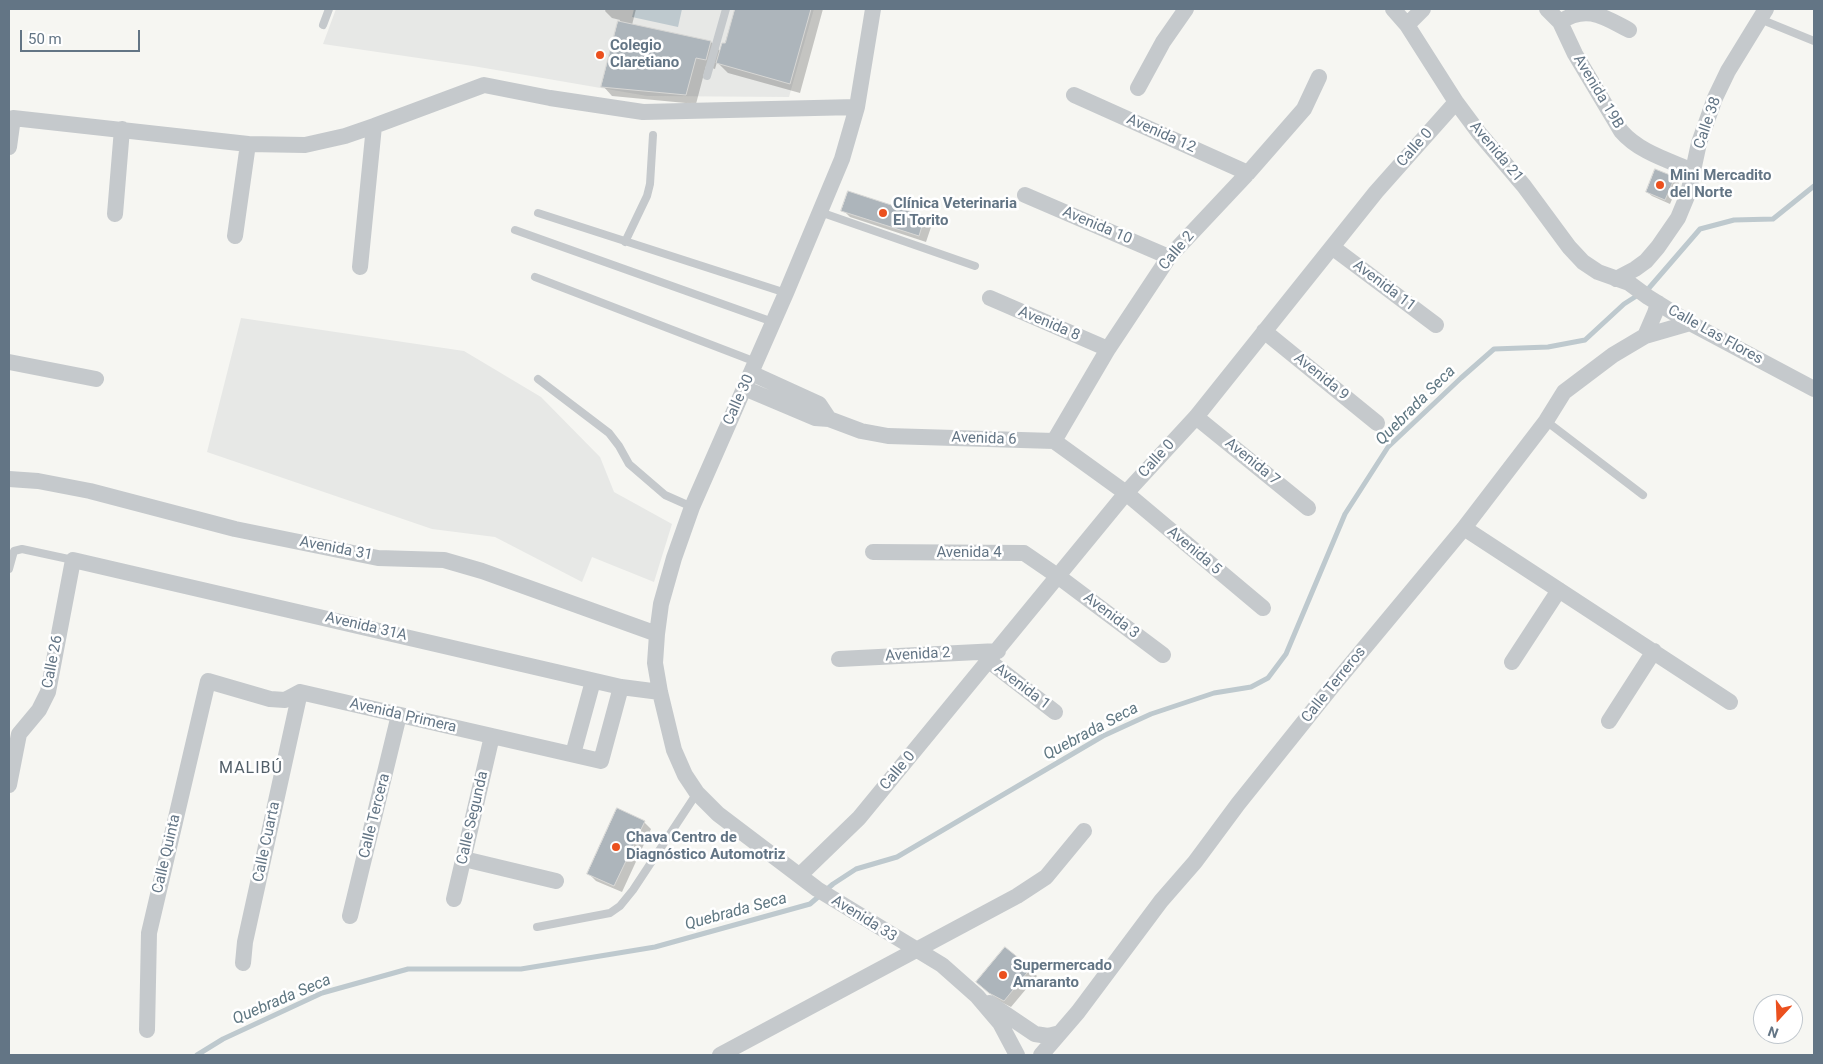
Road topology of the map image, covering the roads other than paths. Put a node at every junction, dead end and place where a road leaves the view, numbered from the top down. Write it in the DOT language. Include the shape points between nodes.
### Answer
graph roads {
  1 [pos="329,9"];
  2 [pos="726,9"];
  3 [pos="873,9"];
  4 [pos="1186,9"];
  5 [pos="1393,9"];
  6 [pos="1423,9"];
  7 [pos="1547,9"];
  8 [pos="1763,14"];
  9 [pos="1560,22"];
  10 [pos="1407,24"];
  11 [pos="323,25"];
  12 [pos="1629,30"];
  13 [pos="1814,41"];
  14 [pos="707,76"];
  15 [pos="1319,77"];
  16 [pos="1138,88"];
  17 [pos="1074,95"];
  18 [pos="1456,102"];
  19 [pos="857,107"];
  20 [pos="374,126"];
  21 [pos="122,129"];
  22 [pos="653,135"];
  23 [pos="248,144"];
  24 [pos="9,147"];
  25 [pos="1693,171"];
  26 [pos="1248,173"];
  27 [pos="1025,195"];
  28 [pos="538,212"];
  29 [pos="820,212"];
  30 [pos="115,214"];
  31 [pos="515,230"];
  32 [pos="235,236"];
  33 [pos="625,242"];
  34 [pos="1332,247"];
  35 [pos="1169,257"];
  36 [pos="975,266"];
  37 [pos="360,267"];
  38 [pos="535,277"];
  39 [pos="1622,281"];
  40 [pos="786,293"];
  41 [pos="990,298"];
  42 [pos="1653,300"];
  43 [pos="773,322"];
  44 [pos="1690,323"];
  45 [pos="1436,325"];
  46 [pos="1264,331"];
  47 [pos="1646,336"];
  48 [pos="1108,349"];
  49 [pos="9,362"];
  50 [pos="754,367"];
  51 [pos="538,378"];
  52 [pos="96,380"];
  53 [pos="744,388"];
  54 [pos="1814,389"];
  55 [pos="1196,417"];
  56 [pos="829,419"];
  57 [pos="1546,421"];
  58 [pos="1377,424"];
  59 [pos="1054,441"];
  60 [pos="9,479"];
  61 [pos="1126,493"];
  62 [pos="1643,495"];
  63 [pos="692,507"];
  64 [pos="1308,508"];
  65 [pos="1464,528"];
  66 [pos="873,552"];
  67 [pos="73,560"];
  68 [pos="9,568"];
  69 [pos="1059,576"];
  70 [pos="1560,590"];
  71 [pos="1263,608"];
  72 [pos="656,634"];
  73 [pos="1654,652"];
  74 [pos="1163,655"];
  75 [pos="993,656"];
  76 [pos="839,659"];
  77 [pos="1512,662"];
  78 [pos="593,681"];
  79 [pos="621,687"];
  80 [pos="300,692"];
  81 [pos="660,692"];
  82 [pos="1730,702"];
  83 [pos="1055,712"];
  84 [pos="399,715"];
  85 [pos="1609,721"];
  86 [pos="492,736"];
  87 [pos="573,754"];
  88 [pos="9,785"];
  89 [pos="697,794"];
  90 [pos="1084,831"];
  91 [pos="464,859"];
  92 [pos="800,875"];
  93 [pos="556,881"];
  94 [pos="454,899"];
  95 [pos="350,916"];
  96 [pos="537,927"];
  97 [pos="916,950"];
  98 [pos="243,963"];
  99 [pos="977,996"];
  100 [pos="147,1030"];
  101 [pos="1060,1033"];
  102 [pos="720,1055"];
  103 [pos="1017,1055"];
  104 [pos="1040,1055"];
  1 -- 11 [label="lane"];
  2 -- 14 [label="lane"];
  3 -- 19 [label="street, Calle 30"];
  4 -- 16 [label="street" via="1163,42"];
  5 -- 10 [label="street, Avenida 21"];
  6 -- 10 [label="street"];
  7 -- 9 [label="street, Avenida 19B"];
  8 -- 13 [label="lane"];
  8 -- 25 [label="street, Calle 38" via="1715,98"];
  9 -- 12 [label="street" via="1571,15 1592,12"];
  9 -- 25 [label="street, Avenida 19B" via="1620,130 1642,149"];
  10 -- 18 [label="street, Avenida 21"];
  15 -- 26 [label="street, Calle 2" via="1304,109"];
  17 -- 26 [label="street, Avenida 12"];
  18 -- 34 [label="street, Calle 0"];
  18 -- 39 [label="street, Avenida 21" via="1569,247 1598,272"];
  19 -- 20 [label="street" via="643,112 484,85"];
  19 -- 29 [label="street, Calle 30" via="842,159"];
  20 -- 23 [label="street" via="305,146"];
  20 -- 37 [label="street"];
  21 -- 23 [label="street"];
  21 -- 24 [label="street" via="13,118"];
  21 -- 30 [label="street"];
  22 -- 33 [label="lane" via="647,196"];
  23 -- 32 [label="street"];
  25 -- 39 [label="street, Calle 38" via="1678,218 1658,247"];
  26 -- 35 [label="street, Calle 2"];
  27 -- 35 [label="street, Avenida 10"];
  28 -- 33 [label="lane"];
  29 -- 36 [label="lane"];
  29 -- 40 [label="street, Calle 30"];
  31 -- 43 [label="lane"];
  33 -- 40 [label="lane"];
  34 -- 45 [label="street, Avenida 11"];
  34 -- 46 [label="street, Calle 0"];
  35 -- 48 [label="street, Calle 2"];
  38 -- 50 [label="lane"];
  39 -- 42 [label="street, Calle Las Flores"];
  40 -- 43 [label="street, Calle 30"];
  41 -- 48 [label="street, Avenida 8"];
  42 -- 44 [label="street, Calle Las Flores"];
  42 -- 47 [label="street" via="1656,313"];
  43 -- 50 [label="street, Calle 30"];
  44 -- 47 [label="street, Calle Terreros"];
  44 -- 54 [label="street, Calle Las Flores"];
  46 -- 55 [label="street, Calle 0"];
  46 -- 58 [label="street, Avenida 9"];
  47 -- 57 [label="street, Calle Terreros" via="1612,355 1564,392"];
  48 -- 59 [label="street, Calle 2"];
  49 -- 52 [label="street"];
  50 -- 53 [label="street, Calle 30"];
  50 -- 56 [label="street, Avenida 6" via="819,404"];
  51 -- 63 [label="lane" via="609,434 629,464 665,495"];
  53 -- 56 [label="street, Avenida 6" via="814,418"];
  53 -- 63 [label="street, Calle 30"];
  55 -- 61 [label="street, Calle 0"];
  55 -- 64 [label="street, Avenida 7"];
  56 -- 59 [label="street, Avenida 6" via="861,431 888,436"];
  57 -- 62 [label="lane"];
  57 -- 65 [label="street, Calle Terreros"];
  59 -- 61 [label="street"];
  60 -- 72 [label="street, Avenida 31" via="90,491 235,529 378,558 444,560"];
  61 -- 69 [label="street, Calle 0"];
  61 -- 71 [label="street, Avenida 5"];
  63 -- 72 [label="street, Calle 30" via="674,558"];
  65 -- 70 [label="street"];
  65 -- 101 [label="street, Calle Terreros" via="1256,781"];
  66 -- 69 [label="street, Avenida 4" via="1024,553"];
  67 -- 68 [label="lane" via="22,549 14,552"];
  67 -- 78 [label="street, Avenida 31A"];
  67 -- 88 [label="street, Calle 26" via="48,692 39,710 19,734"];
  69 -- 74 [label="street, Avenida 3"];
  69 -- 75 [label="street, Calle 0"];
  70 -- 73 [label="street"];
  70 -- 77 [label="street"];
  72 -- 81 [label="street, Calle 30" via="655,663"];
  73 -- 82 [label="street"];
  73 -- 85 [label="street"];
  75 -- 76 [label="street, Avenida 2"];
  75 -- 83 [label="street, Avenida 1"];
  75 -- 92 [label="street, Calle 0" via="859,818"];
  78 -- 79 [label="street, Avenida 31A"];
  78 -- 87 [label="street"];
  79 -- 81 [label="street, Avenida 31A"];
  79 -- 87 [label="street, Avenida Primera" via="601,761"];
  80 -- 84 [label="street, Avenida Primera"];
  80 -- 98 [label="street, Calle Cuarta"];
  80 -- 100 [label="street, Calle Quinta" via="285,700 270,699 208,681 149,933"];
  81 -- 89 [label="street, Calle 30" via="674,750"];
  84 -- 86 [label="street, Avenida Primera"];
  84 -- 95 [label="street, Calle Tercera"];
  86 -- 87 [label="street, Avenida Primera"];
  86 -- 91 [label="street, Calle Segunda"];
  89 -- 92 [label="street, Avenida 33" via="718,814"];
  89 -- 96 [label="lane" via="620,906 610,913"];
  90 -- 97 [label="street" via="1046,877"];
  91 -- 93 [label="street"];
  91 -- 94 [label="street, Calle Segunda"];
  92 -- 97 [label="street, Avenida 33" via="833,900"];
  97 -- 99 [label="street, Avenida 33" via="942,965"];
  97 -- 102 [label="street"];
  99 -- 101 [label="street" via="1035,1034 1048,1036"];
  99 -- 103 [label="street, Avenida 33" via="1000,1023"];
  101 -- 104 [label="street, Calle Terreros"];
}
